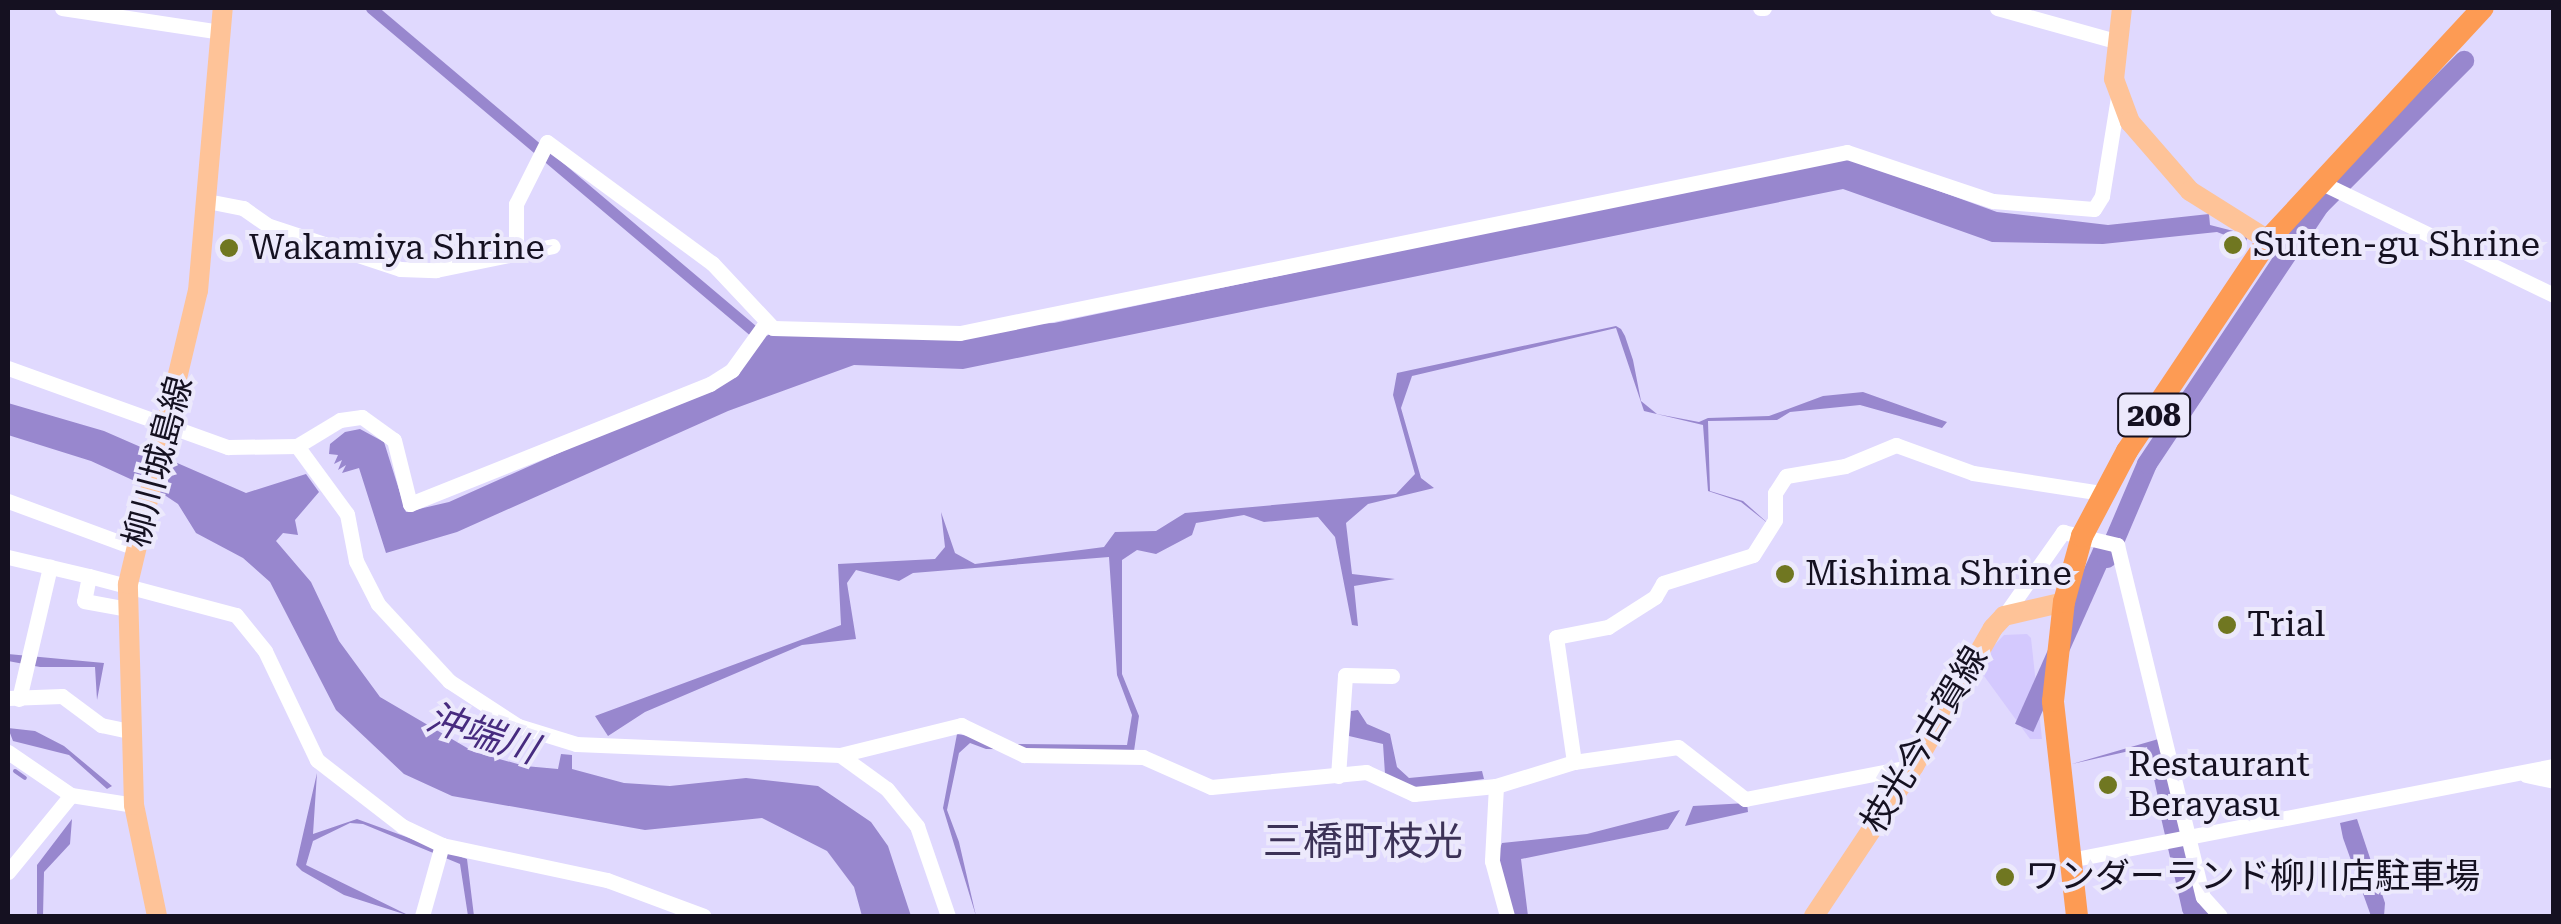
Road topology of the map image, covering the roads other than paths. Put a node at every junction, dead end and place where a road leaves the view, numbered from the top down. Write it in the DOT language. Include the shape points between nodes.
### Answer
graph roads {
  1 [pos="62,8"];
  2 [pos="223,8"];
  3 [pos="1997,8"];
  4 [pos="2122,8"];
  5 [pos="2483,8"];
  6 [pos="220,32"];
  7 [pos="2114,41"];
  8 [pos="2118,97"];
  9 [pos="2322,184"];
  10 [pos="206,201"];
  11 [pos="2268,240"];
  12 [pos="553,246"];
  13 [pos="516,254"];
  14 [pos="2554,295"];
  15 [pos="759,331"];
  16 [pos="8,368"];
  17 [pos="170,424"];
  18 [pos="297,446"];
  19 [pos="2102,493"];
  20 [pos="8,501"];
  21 [pos="2086,535"];
  22 [pos="136,544"];
  23 [pos="8,556"];
  24 [pos="50,568"];
  25 [pos="89,576"];
  26 [pos="128,584"];
  27 [pos="2064,602"];
  28 [pos="128,609"];
  29 [pos="2004,616"];
  30 [pos="1392,676"];
  31 [pos="13,698"];
  32 [pos="133,732"];
  33 [pos="8,752"];
  34 [pos="840,755"];
  35 [pos="1574,762"];
  36 [pos="1914,766"];
  37 [pos="2554,766"];
  38 [pos="2517,773"];
  39 [pos="1338,776"];
  40 [pos="2554,780"];
  41 [pos="1496,786"];
  42 [pos="70,795"];
  43 [pos="134,805"];
  44 [pos="2190,837"];
  45 [pos="442,845"];
  46 [pos="2070,860"];
  47 [pos="8,872"];
  48 [pos="157,916"];
  49 [pos="422,916"];
  50 [pos="704,916"];
  51 [pos="948,916"];
  52 [pos="1507,916"];
  53 [pos="1814,916"];
  54 [pos="2076,916"];
  55 [pos="2220,916"];
  1 -- 6 [label="street"];
  2 -- 6 [label="main road, 柳川城島線"];
  3 -- 7 [label="street"];
  4 -- 7 [label="main road"];
  5 -- 9 [label="highway, 208"];
  6 -- 10 [label="main road, 柳川城島線"];
  7 -- 8 [label="main road"];
  8 -- 11 [label="main road" via="2150,150 2190,191"];
  8 -- 15 [label="street" via="2102,196 2094,209 1993,200 1847,152 960,333"];
  9 -- 11 [label="highway, 208"];
  9 -- 14 [label="street"];
  10 -- 13 [label="street" via="400,269 436,270"];
  10 -- 17 [label="main road, 柳川城島線" via="198,291"];
  11 -- 19 [label="highway, 208"];
  12 -- 13 [label="street"];
  13 -- 15 [label="street" via="516,204 548,142 671,239 712,263"];
  15 -- 18 [label="street" via="732,370 710,384 410,504 394,440 379,424 340,420"];
  16 -- 17 [label="street"];
  17 -- 18 [label="street" via="228,447"];
  17 -- 22 [label="main road, 柳川城島線"];
  18 -- 34 [label="street" via="334,489 347,514 356,561 398,630 449,681 518,726 634,752"];
  19 -- 21 [label="highway, 208"];
  19 -- 35 [label="street" via="1973,473 1896,444 1845,466 1786,476 1775,493 1775,520 1753,556 1662,582 1655,597 1608,627 1556,638"];
  20 -- 22 [label="street"];
  21 -- 27 [label="highway, 208"];
  21 -- 29 [label="street" via="2063,532"];
  21 -- 44 [label="street" via="2117,545"];
  22 -- 26 [label="main road, 柳川城島線"];
  23 -- 24 [label="street"];
  24 -- 25 [label="street"];
  24 -- 31 [label="street"];
  25 -- 26 [label="street"];
  25 -- 28 [label="street" via="84,601"];
  26 -- 28 [label="main road, 柳川城島線"];
  26 -- 45 [label="street" via="236,614 265,651 304,742 323,767 369,806"];
  27 -- 29 [label="main road, 枝光今古賀線"];
  27 -- 46 [label="highway, 208" via="2053,701"];
  28 -- 32 [label="main road, 柳川城島線"];
  29 -- 36 [label="main road, 枝光今古賀線" via="1970,662"];
  30 -- 39 [label="street" via="1346,675"];
  31 -- 32 [label="street" via="62,696 100,725"];
  32 -- 43 [label="main road, 柳川城島線"];
  33 -- 42 [label="street"];
  34 -- 39 [label="street" via="961,724 1024,755 1143,756 1212,787"];
  34 -- 51 [label="street" via="886,789 917,826"];
  35 -- 36 [label="street" via="1678,747 1745,799"];
  35 -- 41 [label="street"];
  36 -- 53 [label="main road, 枝光今古賀線"];
  37 -- 38 [label="street"];
  38 -- 40 [label="street"];
  38 -- 44 [label="street"];
  39 -- 41 [label="street" via="1366,772 1414,794"];
  41 -- 52 [label="street" via="1492,861"];
  42 -- 43 [label="street"];
  42 -- 47 [label="street"];
  43 -- 48 [label="main road, 柳川城島線"];
  44 -- 46 [label="street"];
  44 -- 55 [label="street" via="2203,896"];
  45 -- 49 [label="street"];
  45 -- 50 [label="street" via="607,880"];
  46 -- 54 [label="highway, 208"];
}
